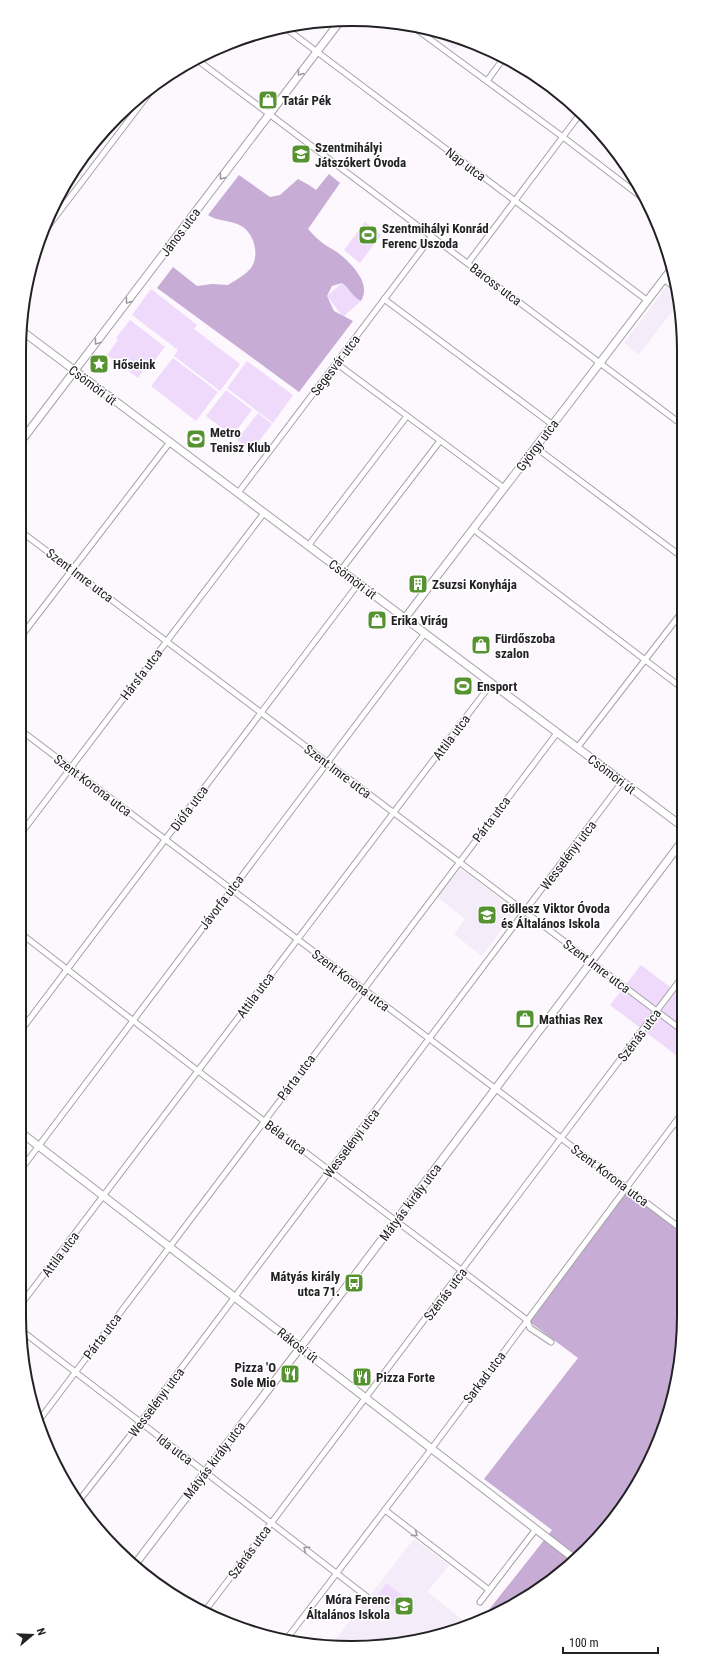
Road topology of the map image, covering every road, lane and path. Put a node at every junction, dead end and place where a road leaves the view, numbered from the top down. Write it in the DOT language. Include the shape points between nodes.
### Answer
graph roads {
  1 [pos="336,27"];
  2 [pos="290,32"];
  3 [pos="423,34"];
  4 [pos="317,52"];
  5 [pos="202,63"];
  6 [pos="500,63"];
  7 [pos="487,80"];
  8 [pos="140,104"];
  9 [pos="270,114"];
  10 [pos="578,117"];
  11 [pos="563,137"];
  12 [pos="634,192"];
  13 [pos="515,200"];
  14 [pos="57,215"];
  15 [pos="432,236"];
  16 [pos="468,263"];
  17 [pos="668,274"];
  18 [pos="664,280"];
  19 [pos="670,284"];
  20 [pos="384,299"];
  21 [pos="648,301"];
  22 [pos="27,335"];
  23 [pos="600,362"];
  24 [pos="336,363"];
  25 [pos="74,371"];
  26 [pos="407,416"];
  27 [pos="677,420"];
  28 [pos="552,425"];
  29 [pos="26,435"];
  30 [pos="440,441"];
  31 [pos="170,442"];
  32 [pos="536,447"];
  33 [pos="504,488"];
  34 [pos="238,493"];
  35 [pos="264,513"];
  36 [pos="474,529"];
  37 [pos="26,535"];
  38 [pos="308,546"];
  39 [pos="677,553"];
  40 [pos="72,569"];
  41 [pos="341,570"];
  42 [pos="359,583"];
  43 [pos="405,618"];
  44 [pos="677,618"];
  45 [pos="26,630"];
  46 [pos="425,633"];
  47 [pos="167,641"];
  48 [pos="644,660"];
  49 [pos="491,684"];
  50 [pos="677,684"];
  51 [pos="261,712"];
  52 [pos="557,733"];
  53 [pos="26,734"];
  54 [pos="577,748"];
  55 [pos="327,762"];
  56 [pos="70,768"];
  57 [pos="622,782"];
  58 [pos="393,812"];
  59 [pos="677,823"];
  60 [pos="26,827"];
  61 [pos="165,839"];
  62 [pos="677,848"];
  63 [pos="458,862"];
  64 [pos="231,890"];
  65 [pos="525,912"];
  66 [pos="26,937"];
  67 [pos="298,940"];
  68 [pos="591,961"];
  69 [pos="67,969"];
  70 [pos="677,984"];
  71 [pos="363,989"];
  72 [pos="657,1012"];
  73 [pos="133,1020"];
  74 [pos="26,1024"];
  75 [pos="677,1027"];
  76 [pos="429,1039"];
  77 [pos="198,1071"];
  78 [pos="496,1088"];
  79 [pos="677,1120"];
  80 [pos="264,1121"];
  81 [pos="675,1123"];
  82 [pos="26,1137"];
  83 [pos="562,1138"];
  84 [pos="38,1146"];
  85 [pos="26,1162"];
  86 [pos="331,1170"];
  87 [pos="627,1188"];
  88 [pos="103,1196"];
  89 [pos="396,1221"];
  90 [pos="677,1226"];
  91 [pos="169,1246"];
  92 [pos="462,1270"];
  93 [pos="235,1297"];
  94 [pos="26,1298"];
  95 [pos="527,1320"];
  96 [pos="27,1335"];
  97 [pos="550,1342"];
  98 [pos="300,1347"];
  99 [pos="75,1372"];
  100 [pos="366,1398"];
  101 [pos="42,1416"];
  102 [pos="140,1423"];
  103 [pos="432,1449"];
  104 [pos="205,1472"];
  105 [pos="82,1497"];
  106 [pos="385,1510"];
  107 [pos="270,1522"];
  108 [pos="536,1529"];
  109 [pos="571,1556"];
  110 [pos="138,1561"];
  111 [pos="337,1573"];
  112 [pos="489,1590"];
  113 [pos="366,1596"];
  114 [pos="480,1602"];
  115 [pos="208,1607"];
  116 [pos="289,1635"];
  1 -- 4 [label="street, János utca"];
  2 -- 4 [label="street, Nap utca"];
  3 -- 7 [label="street"];
  4 -- 9 [label="street, János utca, one-way"];
  4 -- 13 [label="street, Nap utca"];
  5 -- 9 [label="street, Baross utca"];
  6 -- 7 [label="street"];
  7 -- 11 [label="street"];
  8 -- 14 [label="street"];
  9 -- 15 [label="street, Baross utca"];
  9 -- 25 [label="street, János utca, one-way"];
  10 -- 11 [label="street"];
  11 -- 12 [label="street"];
  11 -- 13 [label="street"];
  13 -- 16 [label="street"];
  13 -- 21 [label="street, Nap utca"];
  15 -- 16 [label="street, Baross utca"];
  15 -- 20 [label="street, Segesvár utca"];
  16 -- 23 [label="street, Baross utca"];
  17 -- 18 [label="street, György utca"];
  18 -- 19 [label="street"];
  18 -- 21 [label="street, György utca"];
  20 -- 24 [label="street, Segesvár utca"];
  20 -- 28 [label="street"];
  21 -- 23 [label="street, György utca"];
  22 -- 25 [label="street, Csömöri út"];
  23 -- 27 [label="street, Baross utca"];
  23 -- 28 [label="street, György utca"];
  24 -- 26 [label="street"];
  24 -- 34 [label="street, Segesvár utca"];
  25 -- 29 [label="street, János utca"];
  25 -- 31 [label="street, Csömöri út"];
  26 -- 30 [label="street"];
  26 -- 38 [label="street"];
  28 -- 32 [label="street, György utca"];
  30 -- 33 [label="street"];
  30 -- 41 [label="street"];
  31 -- 34 [label="street, Csömöri út"];
  31 -- 40 [label="street"];
  32 -- 33 [label="street, György utca"];
  32 -- 39 [label="street"];
  33 -- 36 [label="street, György utca"];
  34 -- 35 [label="street, Csömöri út"];
  35 -- 38 [label="street, Csömöri út"];
  35 -- 47 [label="street, Hársfa utca"];
  36 -- 43 [label="street, György utca"];
  36 -- 48 [label="street"];
  37 -- 40 [label="street, Szent Imre utca"];
  38 -- 41 [label="street, Csömöri út"];
  40 -- 45 [label="street"];
  40 -- 47 [label="street, Szent Imre utca"];
  41 -- 42 [label="street, Csömöri út"];
  42 -- 43 [label="street, Csömöri út"];
  42 -- 51 [label="street, Diófa utca"];
  43 -- 46 [label="street, Csömöri út"];
  44 -- 48 [label="street"];
  46 -- 49 [label="street, Csömöri út"];
  46 -- 55 [label="street, Jávorfa utca"];
  47 -- 51 [label="street, Szent Imre utca"];
  47 -- 56 [label="street, Hársfa utca"];
  48 -- 50 [label="street"];
  48 -- 54 [label="street"];
  49 -- 52 [label="street, Csömöri út"];
  49 -- 58 [label="street, Attila utca"];
  51 -- 55 [label="street, Szent Imre utca"];
  51 -- 61 [label="street, Diófa utca"];
  52 -- 54 [label="street, Csömöri út"];
  52 -- 63 [label="street, Párta utca"];
  53 -- 56 [label="street, Szent Korona utca"];
  54 -- 57 [label="street, Csömöri út"];
  55 -- 58 [label="street, Szent Imre utca"];
  55 -- 64 [label="street, Jávorfa utca"];
  56 -- 60 [label="street, Hársfa utca"];
  56 -- 61 [label="street, Szent Korona utca"];
  57 -- 59 [label="street, Csömöri út"];
  57 -- 65 [label="street, Wesselényi utca"];
  58 -- 63 [label="street, Szent Imre utca"];
  58 -- 67 [label="street, Attila utca"];
  61 -- 64 [label="street, Szent Korona utca"];
  61 -- 69 [label="street, Diófa utca"];
  62 -- 68 [label="street, Mátyás király utca"];
  63 -- 65 [label="street, Szent Imre utca"];
  63 -- 71 [label="street, Párta utca"];
  64 -- 67 [label="street, Szent Korona utca"];
  64 -- 73 [label="street, Jávorfa utca"];
  65 -- 68 [label="street, Szent Imre utca"];
  65 -- 76 [label="street, Wesselényi utca"];
  66 -- 69 [label="street, Béla utca"];
  67 -- 71 [label="street, Szent Korona utca"];
  67 -- 77 [label="street, Attila utca"];
  68 -- 72 [label="street, Szent Imre utca"];
  68 -- 78 [label="street, Mátyás király utca"];
  69 -- 73 [label="street, Béla utca"];
  69 -- 74 [label="street, Diófa utca"];
  70 -- 72 [label="street, Szénás utca"];
  71 -- 76 [label="street, Szent Korona utca"];
  71 -- 80 [label="street, Párta utca"];
  72 -- 75 [label="street, Szent Imre utca"];
  72 -- 83 [label="street, Szénás utca"];
  73 -- 77 [label="street, Béla utca"];
  73 -- 84 [label="street, Jávorfa utca"];
  76 -- 78 [label="street, Szent Korona utca"];
  76 -- 86 [label="street, Wesselényi utca"];
  77 -- 80 [label="street, Béla utca"];
  77 -- 88 [label="street, Attila utca"];
  78 -- 83 [label="street, Szent Korona utca"];
  78 -- 89 [label="street, Mátyás király utca"];
  79 -- 81 [label="street, Sarkad utca"];
  80 -- 86 [label="street, Béla utca"];
  80 -- 91 [label="street, Párta utca"];
  81 -- 87 [label="street, Sarkad utca"];
  82 -- 84 [label="street, Rákosi út"];
  83 -- 87 [label="street, Szent Korona utca"];
  83 -- 92 [label="street, Szénás utca"];
  84 -- 85 [label="street, Jávorfa utca"];
  84 -- 88 [label="street, Rákosi út"];
  86 -- 89 [label="street, Béla utca"];
  86 -- 93 [label="street, Wesselényi utca"];
  87 -- 90 [label="street, Szent Korona utca"];
  87 -- 95 [label="street, Sarkad utca"];
  88 -- 91 [label="street, Rákosi út"];
  88 -- 94 [label="street, Attila utca"];
  89 -- 92 [label="street, Béla utca"];
  89 -- 98 [label="street, Mátyás király utca"];
  91 -- 93 [label="street, Rákosi út"];
  91 -- 99 [label="street, Párta utca"];
  92 -- 95 [label="street, Béla utca"];
  92 -- 100 [label="street, Szénás utca"];
  93 -- 98 [label="street, Rákosi út"];
  93 -- 102 [label="street, Wesselényi utca"];
  95 -- 97 [label="street, Béla utca" via="530,1328"];
  95 -- 103 [label="street, Sarkad utca"];
  96 -- 99 [label="street, Ida utca"];
  98 -- 100 [label="street, Rákosi út"];
  98 -- 104 [label="street, Mátyás király utca"];
  99 -- 101 [label="street, Párta utca"];
  99 -- 102 [label="street, Ida utca"];
  100 -- 103 [label="street, Rákosi út"];
  100 -- 107 [label="street, Szénás utca"];
  102 -- 104 [label="street, Ida utca"];
  102 -- 105 [label="street, Wesselényi utca"];
  103 -- 106 [label="street, Sarkad utca"];
  103 -- 108 [label="street, Rákosi út"];
  104 -- 107 [label="street, Ida utca"];
  104 -- 110 [label="street, Mátyás király utca"];
  106 -- 111 [label="street, Sarkad utca"];
  106 -- 112 [label="street, one-way"];
  111 -- 107 [label="street, Ida utca, one-way"];
  107 -- 115 [label="street, Szénás utca"];
  108 -- 109 [label="street, Rákosi út"];
  108 -- 112 [label="street"];
  111 -- 113 [label="street, Ida utca"];
  111 -- 116 [label="street, Sarkad utca"];
  112 -- 114 [label="street"];
}
